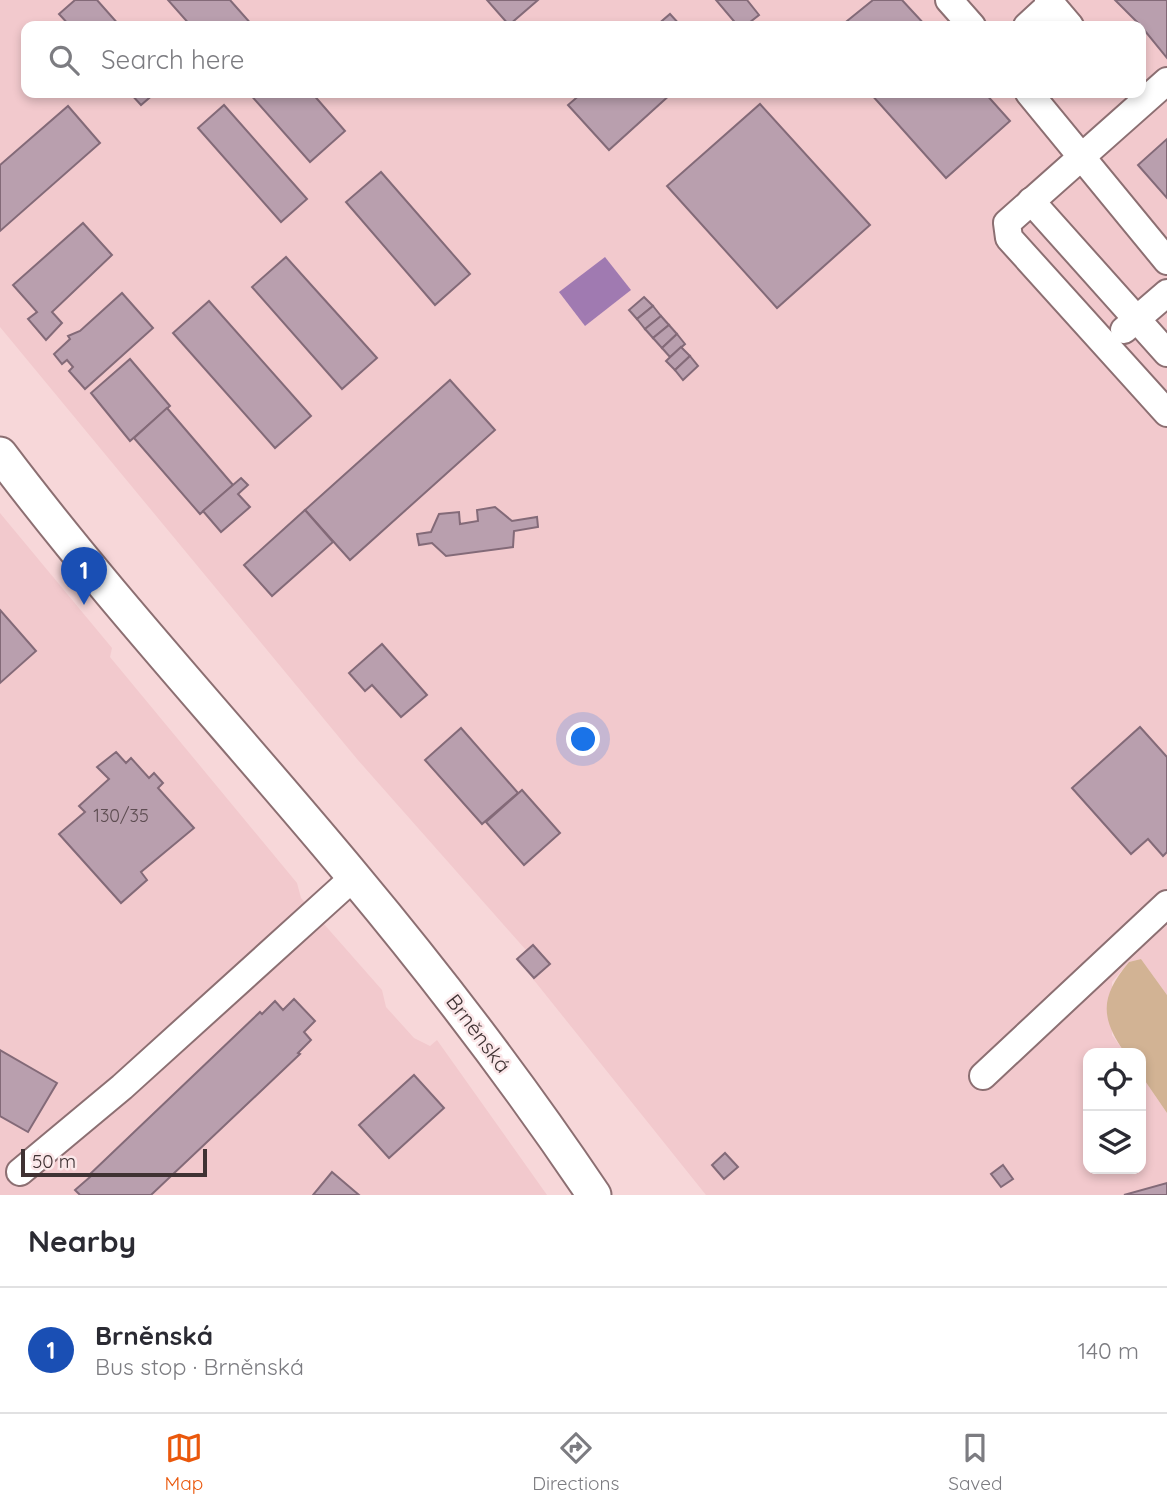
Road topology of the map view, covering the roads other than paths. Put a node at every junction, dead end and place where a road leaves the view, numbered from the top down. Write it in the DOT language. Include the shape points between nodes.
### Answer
graph roads {
  1 [pos="949,0"];
  2 [pos="1050,2"];
  3 [pos="968,21"];
  4 [pos="1032,21"];
  5 [pos="1066,21"];
  6 [pos="1167,81"];
  7 [pos="1033,98"];
  8 [pos="1082,156"];
  9 [pos="1031,201"];
  10 [pos="1167,261"];
  11 [pos="1167,293"];
  12 [pos="1137,319"];
  13 [pos="1107,345"];
  14 [pos="1167,353"];
  15 [pos="1167,413"];
  16 [pos="0,454"];
  17 [pos="354,877"];
  18 [pos="1167,904"];
  19 [pos="983,1076"];
  20 [pos="20,1172"];
  21 [pos="594,1195"];
  1 -- 3 [label="lane"];
  2 -- 4 [label="lane"];
  2 -- 5 [label="lane"];
  6 -- 8 [label="lane"];
  7 -- 8 [label="lane"];
  8 -- 9 [label="lane"];
  8 -- 10 [label="lane"];
  9 -- 12 [label="lane"];
  9 -- 13 [label="lane" via="1007,223 1009,238"];
  11 -- 12 [label="lane"];
  12 -- 13 [label="lane"];
  12 -- 14 [label="lane"];
  13 -- 15 [label="lane"];
  16 -- 17 [label="main road, Brněnská" via="83,559"];
  17 -- 20 [label="lane" via="122,1087"];
  17 -- 21 [label="main road, Brněnská" via="446,989"];
  18 -- 19 [label="lane"];
}
